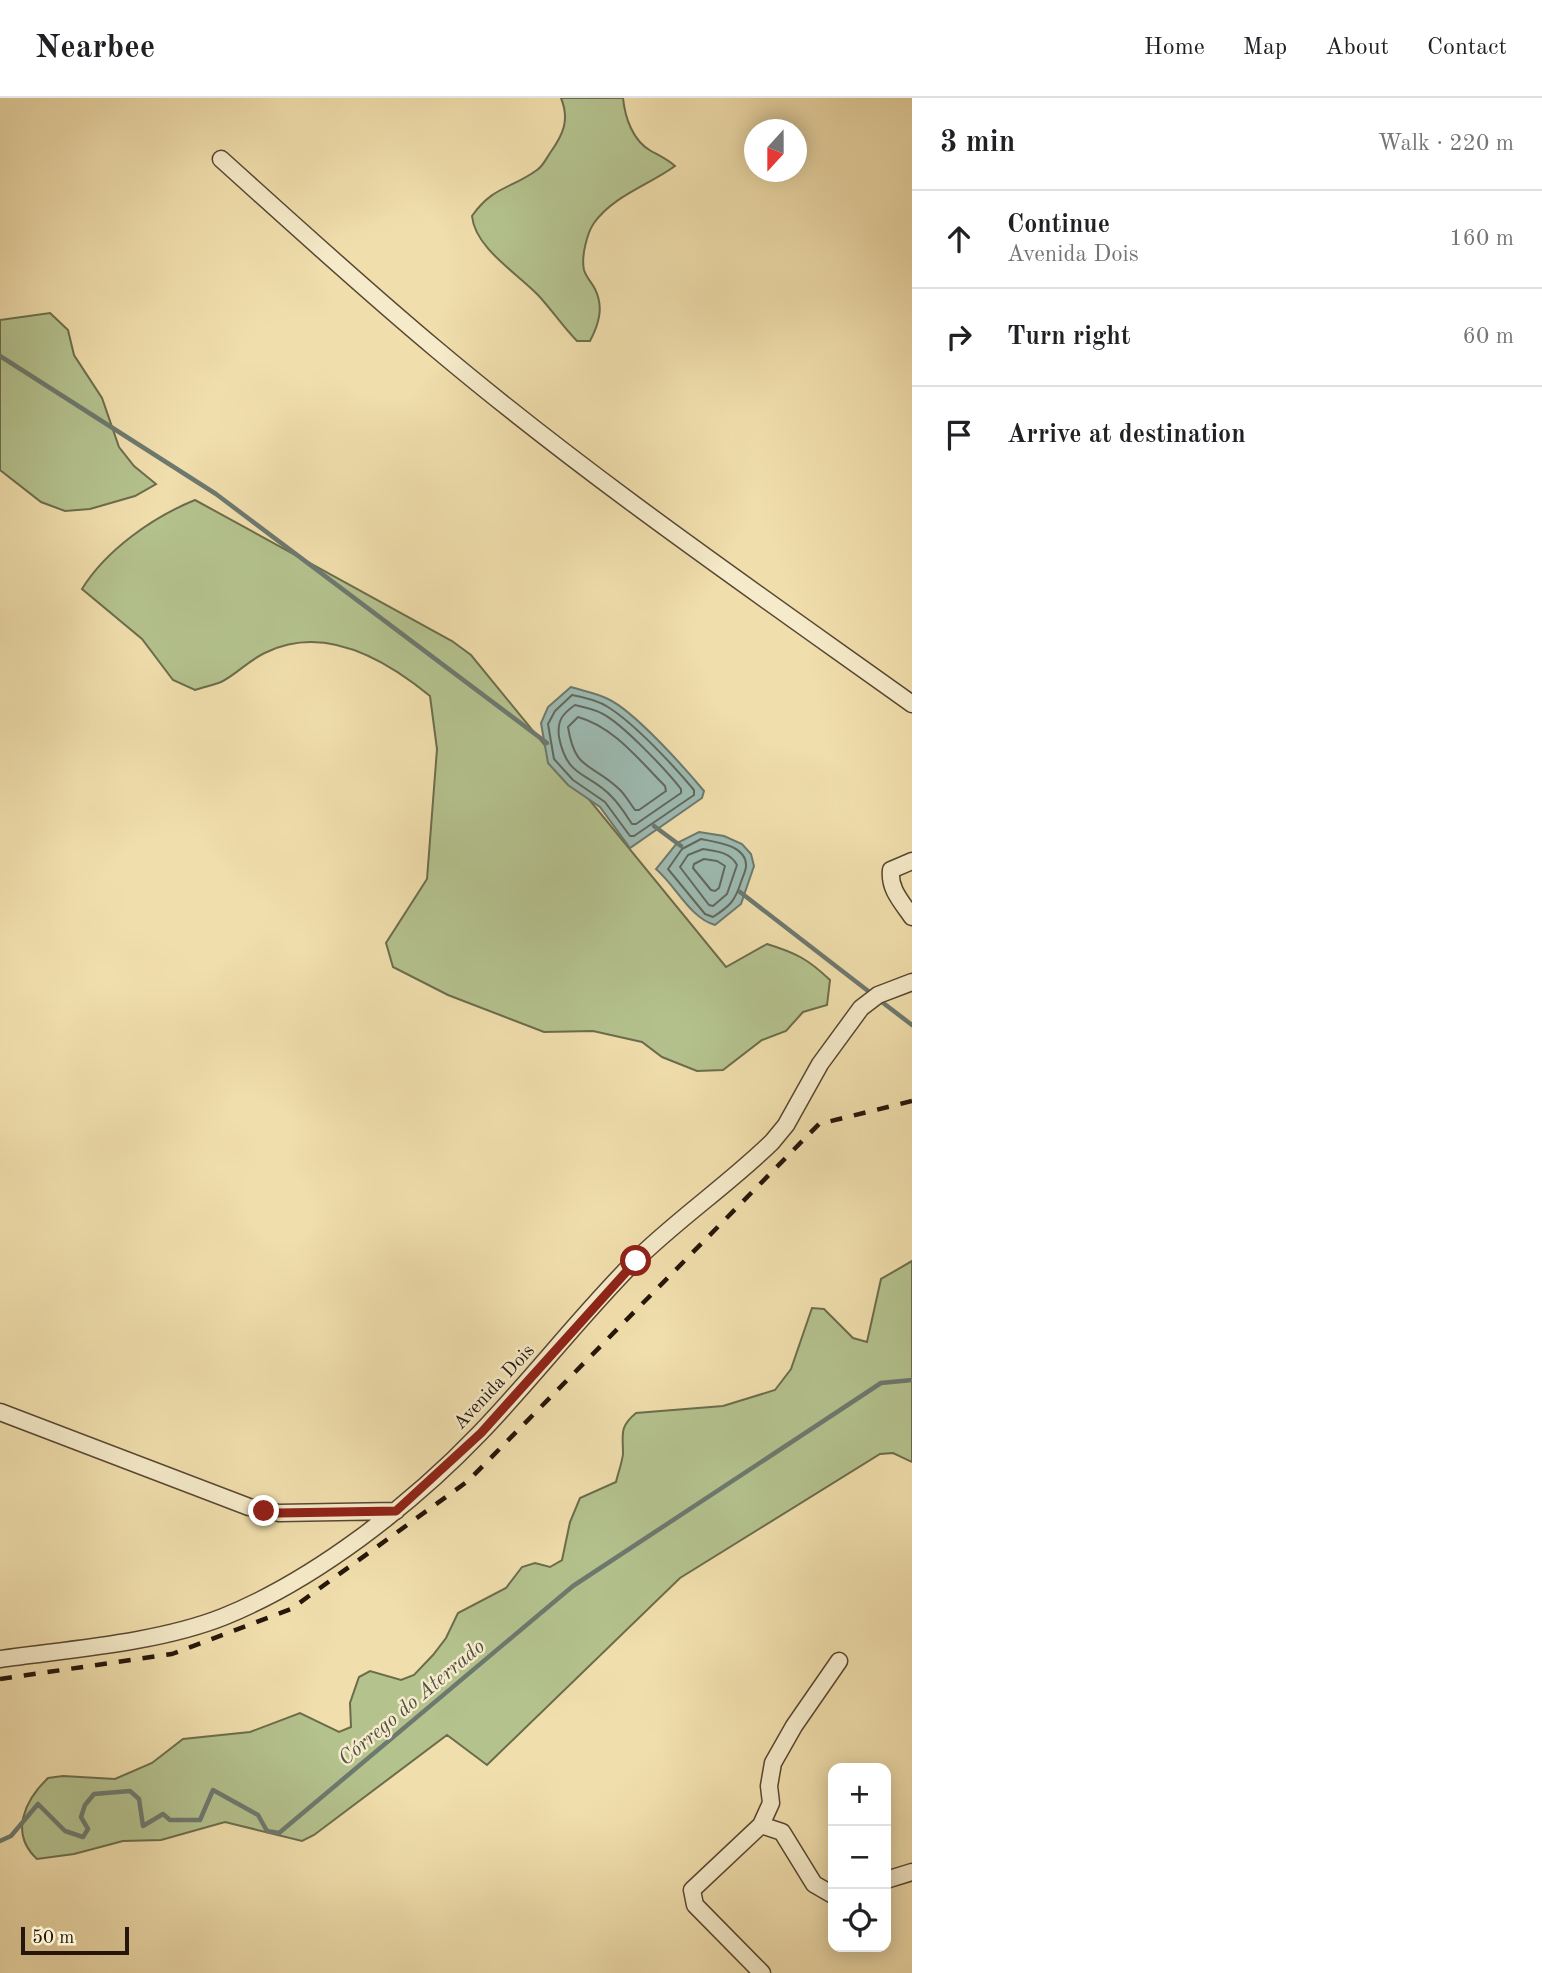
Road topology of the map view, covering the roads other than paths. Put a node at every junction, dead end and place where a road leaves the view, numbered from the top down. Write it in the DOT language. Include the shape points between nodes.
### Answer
graph roads {
  1 [pos="221,159"];
  2 [pos="912,704"];
  3 [pos="912,860"];
  4 [pos="912,917"];
  5 [pos="912,982"];
  6 [pos="0,1412"];
  7 [pos="396,1511"];
  8 [pos="0,1659"];
  9 [pos="839,1661"];
  10 [pos="761,1825"];
  11 [pos="912,1872"];
  12 [pos="891,1878"];
  13 [pos="828,1892"];
  14 [pos="762,1973"];
  1 -- 2 [label="street" via="447,358 639,508"];
  3 -- 4 [label="street" via="891,870 890,876 890,885"];
  5 -- 7 [label="street, Avenida Dois" via="874,997 820,1064 772,1142 636,1261 481,1433"];
  6 -- 7 [label="street" via="256,1509 279,1513"];
  7 -- 8 [label="street, Avenida Dois" via="299,1579 221,1618 145,1638"];
  9 -- 10 [label="street" via="774,1763 771,1803"];
  10 -- 13 [label="street" via="782,1832 814,1884"];
  10 -- 14 [label="street" via="692,1891 695,1905"];
  11 -- 12 [label="street"];
}
